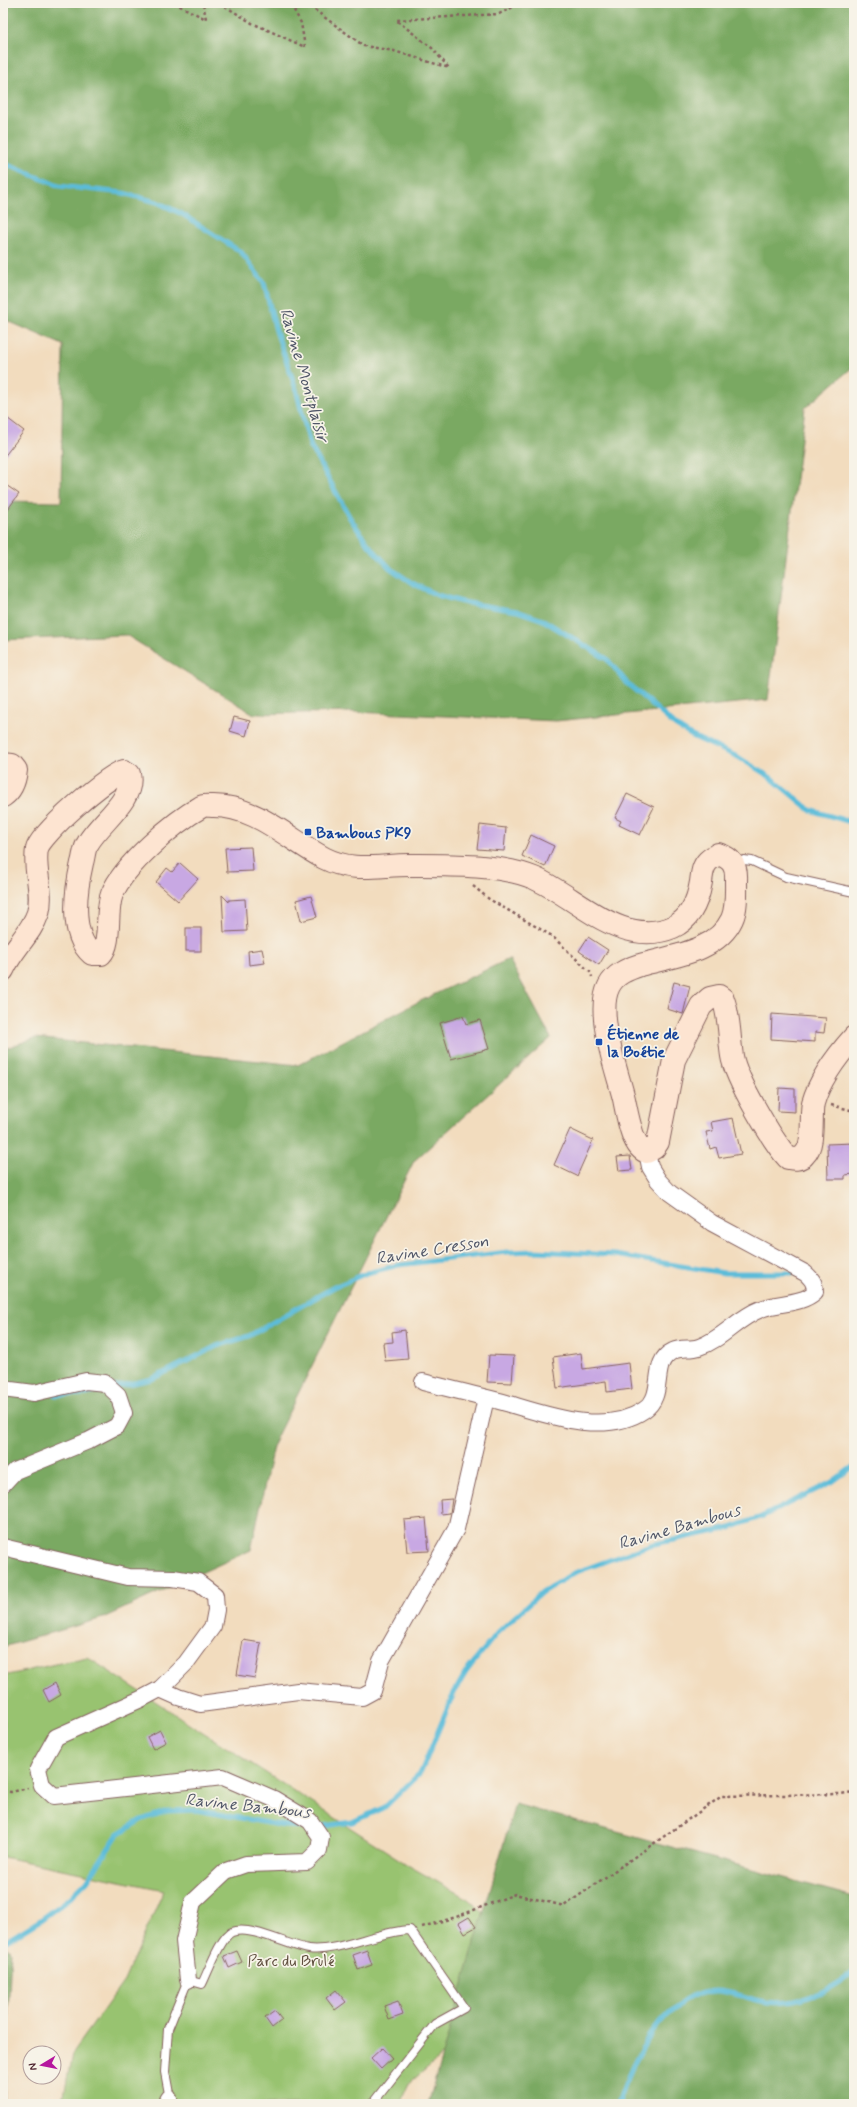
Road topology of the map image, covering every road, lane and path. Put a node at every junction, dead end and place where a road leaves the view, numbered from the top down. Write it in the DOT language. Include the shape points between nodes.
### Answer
graph roads {
  1 [pos="174,3"];
  2 [pos="203,3"];
  3 [pos="220,3"];
  4 [pos="290,3"];
  5 [pos="305,3"];
  6 [pos="521,3"];
  7 [pos="3,764"];
  8 [pos="3,796"];
  9 [pos="734,865"];
  10 [pos="472,885"];
  11 [pos="854,892"];
  12 [pos="3,970"];
  13 [pos="593,979"];
  14 [pos="854,1037"];
  15 [pos="813,1103"];
  16 [pos="854,1111"];
  17 [pos="647,1152"];
  18 [pos="423,1382"];
  19 [pos="3,1389"];
  20 [pos="486,1398"];
  21 [pos="3,1484"];
  22 [pos="3,1546"];
  23 [pos="160,1689"];
  24 [pos="42,1785"];
  25 [pos="3,1790"];
  26 [pos="854,1792"];
  27 [pos="410,1930"];
  28 [pos="188,1980"];
  29 [pos="169,2102"];
  30 [pos="372,2104"];
  1 -- 2 [label="path" via="206,19"];
  3 -- 4 [label="path" via="252,23 305,47 301,22"];
  5 -- 6 [label="path" via="364,46 394,51 449,68 432,48 396,20 499,14"];
  7 -- 8 [label="main road" via="12,765 16,770 14,782"];
  9 -- 11 [label="lane" via="744,860 752,861 786,877"];
  9 -- 12 [label="main road" via="728,857 718,854 708,861 703,869 694,907 685,919 658,931 641,932 604,920 535,878 519,873 493,868 443,866 350,868 326,859 249,812 222,806 203,806 159,837 122,876 111,895 107,917 107,947 97,955 88,950 78,923 78,879 87,844 120,804 129,788 129,774 124,771 116,772 52,829 37,846 40,887 38,911 28,932 14,949"];
  9 -- 17 [label="main road" via="736,873 732,918 722,934 697,949 632,968 616,977 608,987 604,1005 605,1024 631,1126 638,1146"];
  10 -- 13 [label="path" via="489,899 552,936"];
  14 -- 15 [label="main road" via="825,1075"];
  15 -- 16 [label="path"];
  15 -- 17 [label="main road" via="810,1145 806,1154 799,1159 788,1158 776,1143 742,1083 732,1058 725,1004 719,996 714,996 701,1006 674,1060 658,1142"];
  17 -- 20 [label="street" via="650,1167 670,1193 712,1223 805,1273 812,1279 815,1292 802,1300 775,1304 745,1316 711,1343 697,1348 673,1350 662,1361 655,1400 644,1410 630,1416 594,1423 551,1417"];
  18 -- 20 [label="street"];
  19 -- 21 [label="street" via="34,1393 86,1381 104,1383 118,1395 124,1413 117,1426 88,1442 15,1471"];
  20 -- 23 [label="street" via="456,1530 382,1661 373,1691 362,1697 298,1691 200,1704"];
  22 -- 23 [label="street" via="128,1577 173,1578 198,1582 215,1594 213,1626 186,1663"];
  23 -- 24 [label="street" via="56,1737 38,1769"];
  24 -- 25 [label="path" via="11,1792"];
  24 -- 28 [label="street" via="54,1796 71,1796 223,1777 274,1799 310,1821 321,1837 319,1850 306,1862 246,1864 226,1871 193,1902 184,1941"];
  26 -- 27 [label="path" via="722,1796 564,1906 515,1894 456,1917"];
  27 -- 28 [label="lane" via="393,1930 324,1949 309,1949 243,1930 231,1932 224,1938 202,1984"];
  27 -- 30 [label="lane" via="464,2008 435,2024"];
  28 -- 29 [label="lane" via="168,2029 165,2072"];
}
